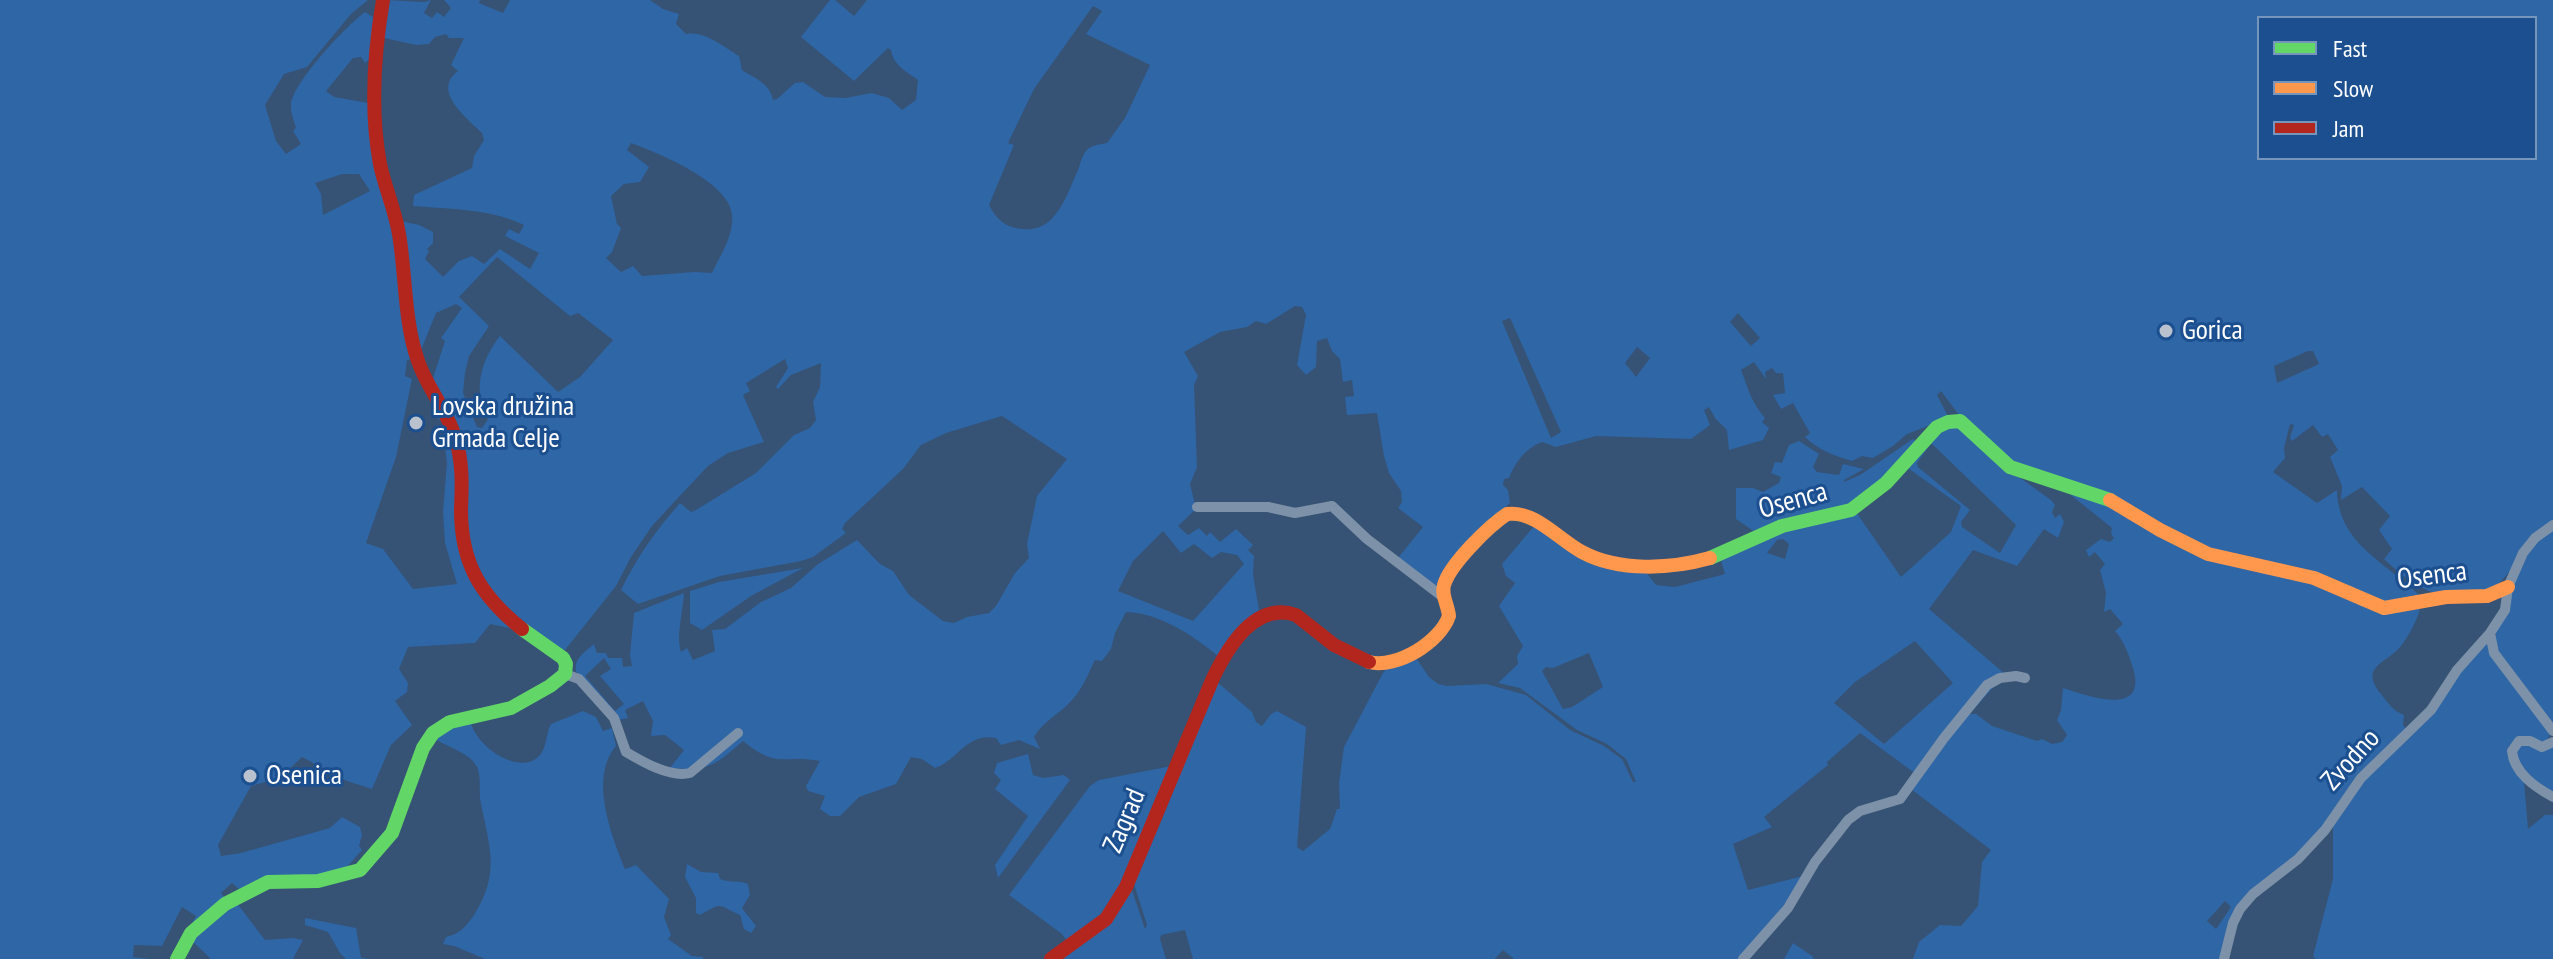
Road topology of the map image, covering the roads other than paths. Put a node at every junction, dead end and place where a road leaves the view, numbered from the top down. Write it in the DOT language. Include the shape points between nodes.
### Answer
graph roads {
  1 [pos="383,0"];
  2 [pos="1197,507"];
  3 [pos="2553,525"];
  4 [pos="2508,587"];
  5 [pos="1443,597"];
  6 [pos="2490,633"];
  7 [pos="565,674"];
  8 [pos="1213,678"];
  9 [pos="2025,678"];
  10 [pos="2553,731"];
  11 [pos="738,733"];
  12 [pos="2553,742"];
  13 [pos="2553,797"];
  14 [pos="177,959"];
  15 [pos="1051,959"];
  16 [pos="1743,959"];
  17 [pos="2224,959"];
  1 -- 7 [label="street" via="375,60 383,180 395,215 418,361 449,418 459,451 465,557 494,605 563,658"];
  2 -- 5 [label="street" via="1268,507 1295,513 1332,506"];
  3 -- 4 [label="street, Zvodno" via="2523,553"];
  4 -- 5 [label="street, Osenca" via="2487,596 2384,608 2314,578 2208,554 2108,499 2010,467 1960,421 1937,427 1881,489 1848,512 1790,523 1688,564 1622,564 1589,556 1526,514 1504,515 1447,577"];
  4 -- 6 [label="street, Zvodno" via="2505,610"];
  5 -- 8 [label="street, Osenca" via="1448,621 1398,662 1372,663 1332,645 1299,617 1273,612 1242,631"];
  6 -- 10 [label="street" via="2494,653"];
  6 -- 17 [label="street, Zvodno" via="2431,710 2361,778 2312,845 2240,909"];
  7 -- 11 [label="street" via="579,679 614,718 626,752 667,771 690,773"];
  7 -- 14 [label="street" via="511,708 450,722 433,733 392,833 360,870 318,881 268,882 225,904 191,933"];
  8 -- 15 [label="street, Zagrad" via="1126,887 1106,919"];
  9 -- 16 [label="street" via="2000,678 1987,685 1900,799 1848,820 1788,908"];
  12 -- 13 [label="street" via="2542,747 2519,741 2512,751 2517,768"];
}
